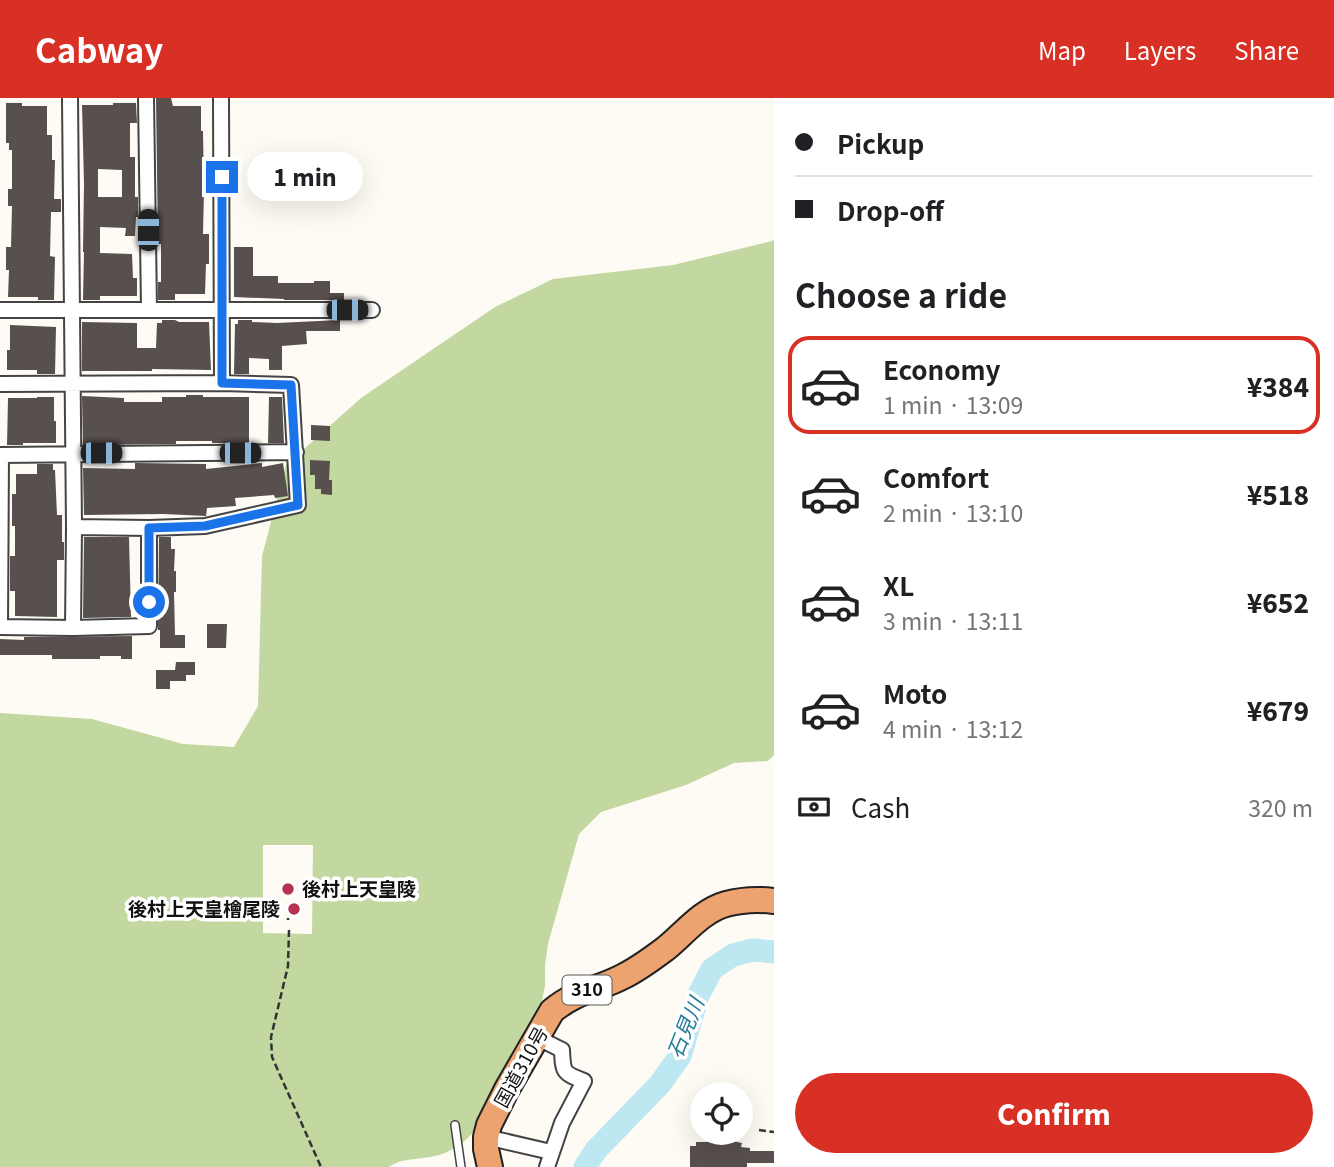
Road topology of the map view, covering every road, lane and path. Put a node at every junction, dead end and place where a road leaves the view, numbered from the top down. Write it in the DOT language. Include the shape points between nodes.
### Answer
graph roads {
  1 [pos="71,98"];
  2 [pos="146,98"];
  3 [pos="221,98"];
  4 [pos="149,309"];
  5 [pos="0,310"];
  6 [pos="223,310"];
  7 [pos="372,310"];
  8 [pos="71,311"];
  9 [pos="222,383"];
  10 [pos="0,384"];
  11 [pos="72,384"];
  12 [pos="296,452"];
  13 [pos="73,453"];
  14 [pos="1,455"];
  15 [pos="74,527"];
  16 [pos="149,528"];
  17 [pos="0,627"];
  18 [pos="73,628"];
  19 [pos="774,901"];
  20 [pos="289,930"];
  21 [pos="536,1037"];
  22 [pos="455,1125"];
  23 [pos="759,1130"];
  24 [pos="774,1132"];
  25 [pos="486,1137"];
  26 [pos="551,1152"];
  27 [pos="320,1167"];
  28 [pos="461,1167"];
  29 [pos="490,1167"];
  30 [pos="547,1167"];
  1 -- 8 [label="street"];
  2 -- 4 [label="street"];
  3 -- 6 [label="street"];
  4 -- 6 [label="street"];
  4 -- 8 [label="street"];
  5 -- 8 [label="street"];
  6 -- 7 [label="street"];
  6 -- 9 [label="street"];
  8 -- 11 [label="street"];
  9 -- 11 [label="street"];
  9 -- 12 [label="street" via="291,385"];
  10 -- 11 [label="street"];
  11 -- 13 [label="street"];
  12 -- 13 [label="street"];
  12 -- 16 [label="street" via="298,505 205,526"];
  13 -- 14 [label="street"];
  13 -- 15 [label="street"];
  14 -- 17 [label="street"];
  15 -- 16 [label="street"];
  15 -- 18 [label="street"];
  16 -- 18 [label="street" via="149,626"];
  17 -- 18 [label="street"];
  19 -- 21 [label="highway, 国道310号 / 310" via="757,899 712,910 625,976 563,1002"];
  20 -- 27 [label="path" via="288,966 271,1037 272,1057"];
  21 -- 25 [label="highway, 国道310号 / 310"];
  21 -- 26 [label="street" via="562,1050 564,1070 584,1081"];
  22 -- 28 [label="lane"];
  23 -- 24 [label="path"];
  25 -- 26 [label="street"];
  25 -- 29 [label="highway, 国道310号 / 310"];
  26 -- 30 [label="street"];
}
